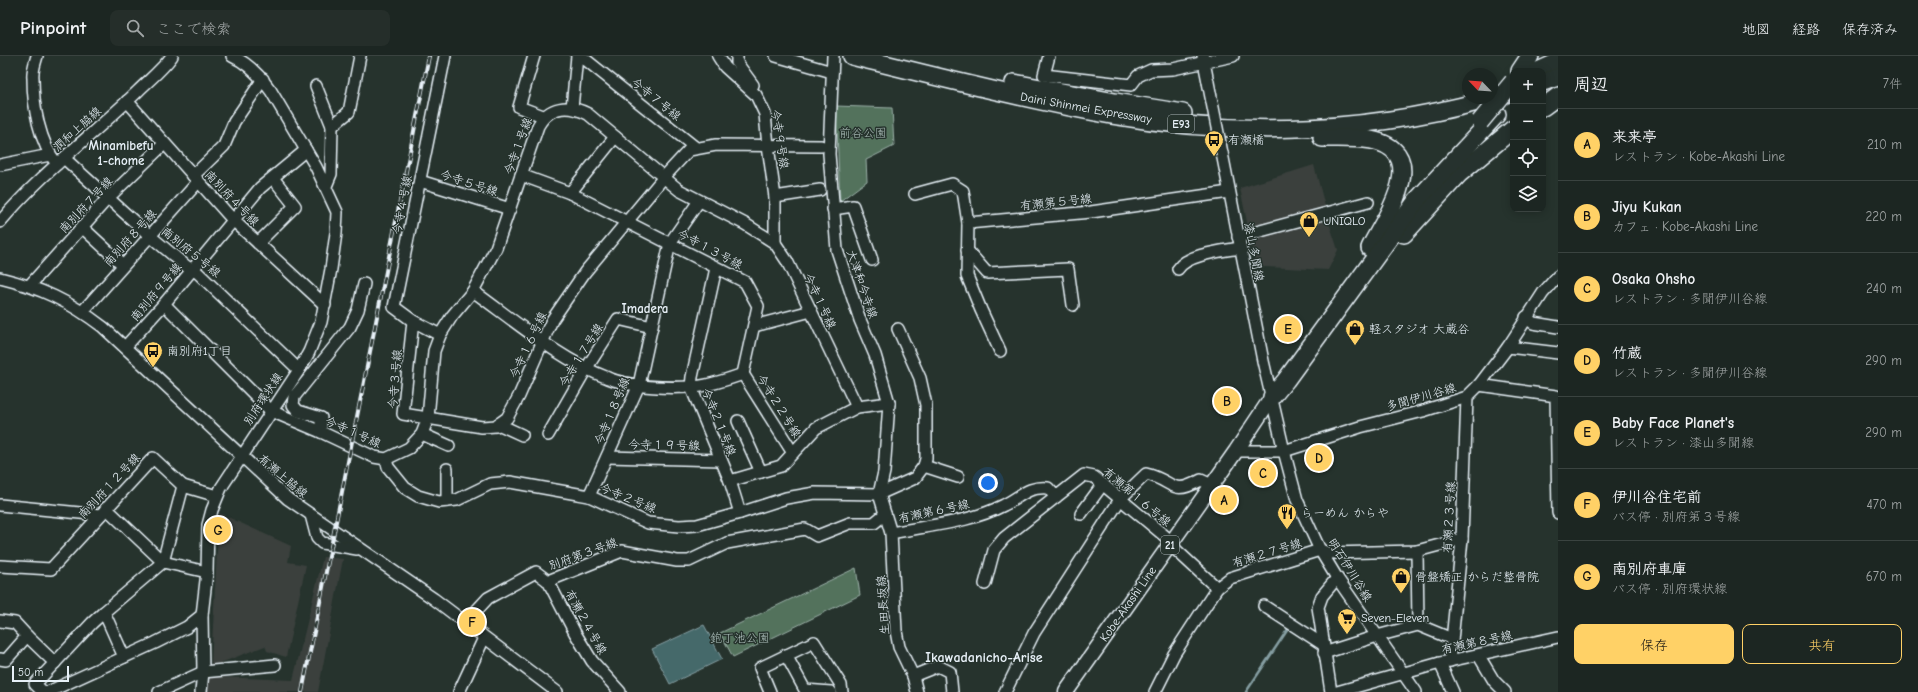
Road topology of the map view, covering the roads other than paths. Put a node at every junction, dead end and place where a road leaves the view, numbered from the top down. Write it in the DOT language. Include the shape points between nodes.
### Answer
graph roads {
  1 [pos="37,56"];
  2 [pos="172,56"];
  3 [pos="232,56"];
  4 [pos="360,56"];
  5 [pos="445,56"];
  6 [pos="534,56"];
  7 [pos="577,56"];
  8 [pos="581,56"];
  9 [pos="718,56"];
  10 [pos="737,56"];
  11 [pos="776,56"];
  12 [pos="852,56"];
  13 [pos="901,56"];
  14 [pos="1049,56"];
  15 [pos="1233,56"];
  16 [pos="1530,56"];
  17 [pos="1537,56"];
  18 [pos="1204,60"];
  19 [pos="1558,63"];
  20 [pos="833,64"];
  21 [pos="1522,68"];
  22 [pos="1530,68"];
  23 [pos="1546,68"];
  24 [pos="1558,77"];
  25 [pos="263,80"];
  26 [pos="1546,81"];
  27 [pos="1510,82"];
  28 [pos="1498,85"];
  29 [pos="1510,85"];
  30 [pos="316,86"];
  31 [pos="1462,94"];
  32 [pos="1510,94"];
  33 [pos="756,95"];
  34 [pos="1510,96"];
  35 [pos="1558,96"];
  36 [pos="127,101"];
  37 [pos="1546,105"];
  38 [pos="572,108"];
  39 [pos="1111,115"];
  40 [pos="543,116"];
  41 [pos="1482,124"];
  42 [pos="332,126"];
  43 [pos="1510,132"];
  44 [pos="615,137"];
  45 [pos="164,144"];
  46 [pos="768,146"];
  47 [pos="821,146"];
  48 [pos="696,148"];
  49 [pos="306,150"];
  50 [pos="57,159"];
  51 [pos="0,164"];
  52 [pos="521,175"];
  53 [pos="664,177"];
  54 [pos="273,178"];
  55 [pos="195,179"];
  56 [pos="420,181"];
  57 [pos="326,186"];
  58 [pos="820,190"];
  59 [pos="1229,192"];
  60 [pos="570,193"];
  61 [pos="916,194"];
  62 [pos="775,197"];
  63 [pos="108,198"];
  64 [pos="699,201"];
  65 [pos="1368,202"];
  66 [pos="833,208"];
  67 [pos="510,209"];
  68 [pos="233,220"];
  69 [pos="0,222"];
  70 [pos="627,222"];
  71 [pos="968,223"];
  72 [pos="82,227"];
  73 [pos="149,235"];
  74 [pos="1239,242"];
  75 [pos="258,243"];
  76 [pos="670,243"];
  77 [pos="775,243"];
  78 [pos="967,250"];
  79 [pos="1375,250"];
  80 [pos="872,260"];
  81 [pos="123,265"];
  82 [pos="716,268"];
  83 [pos="192,269"];
  84 [pos="1178,269"];
  85 [pos="1558,276"];
  86 [pos="0,278"];
  87 [pos="364,284"];
  88 [pos="30,285"];
  89 [pos="473,291"];
  90 [pos="164,304"];
  91 [pos="324,305"];
  92 [pos="1073,305"];
  93 [pos="83,311"];
  94 [pos="811,311"];
  95 [pos="1526,317"];
  96 [pos="413,321"];
  97 [pos="754,326"];
  98 [pos="652,327"];
  99 [pos="1558,327"];
  100 [pos="898,329"];
  101 [pos="440,335"];
  102 [pos="543,341"];
  103 [pos="125,347"];
  104 [pos="1508,347"];
  105 [pos="1000,351"];
  106 [pos="1558,353"];
  107 [pos="586,369"];
  108 [pos="299,370"];
  109 [pos="743,374"];
  110 [pos="639,385"];
  111 [pos="1479,385"];
  112 [pos="691,387"];
  113 [pos="1272,397"];
  114 [pos="1467,397"];
  115 [pos="889,403"];
  116 [pos="857,407"];
  117 [pos="270,411"];
  118 [pos="428,418"];
  119 [pos="738,421"];
  120 [pos="498,424"];
  121 [pos="321,432"];
  122 [pos="422,434"];
  123 [pos="548,435"];
  124 [pos="522,436"];
  125 [pos="449,446"];
  126 [pos="1236,451"];
  127 [pos="1284,451"];
  128 [pos="793,453"];
  129 [pos="241,457"];
  130 [pos="606,457"];
  131 [pos="386,459"];
  132 [pos="721,460"];
  133 [pos="924,466"];
  134 [pos="447,469"];
  135 [pos="761,472"];
  136 [pos="958,477"];
  137 [pos="730,481"];
  138 [pos="1103,484"];
  139 [pos="1212,485"];
  140 [pos="183,486"];
  141 [pos="879,494"];
  142 [pos="217,496"];
  143 [pos="589,496"];
  144 [pos="1056,497"];
  145 [pos="1121,498"];
  146 [pos="447,501"];
  147 [pos="0,505"];
  148 [pos="1558,506"];
  149 [pos="103,512"];
  150 [pos="740,513"];
  151 [pos="1558,513"];
  152 [pos="885,514"];
  153 [pos="1081,514"];
  154 [pos="311,515"];
  155 [pos="891,533"];
  156 [pos="1462,539"];
  157 [pos="1172,542"];
  158 [pos="360,549"];
  159 [pos="1320,550"];
  160 [pos="1417,551"];
  161 [pos="163,562"];
  162 [pos="0,566"];
  163 [pos="207,572"];
  164 [pos="1337,578"];
  165 [pos="548,581"];
  166 [pos="985,584"];
  167 [pos="1216,588"];
  168 [pos="1264,606"];
  169 [pos="104,612"];
  170 [pos="202,615"];
  171 [pos="0,621"];
  172 [pos="465,623"];
  173 [pos="1418,625"];
  174 [pos="27,636"];
  175 [pos="1378,636"];
  176 [pos="484,638"];
  177 [pos="1558,638"];
  178 [pos="1452,639"];
  179 [pos="1324,649"];
  180 [pos="786,655"];
  181 [pos="1479,656"];
  182 [pos="124,657"];
  183 [pos="0,659"];
  184 [pos="1445,662"];
  185 [pos="55,663"];
  186 [pos="275,664"];
  187 [pos="203,672"];
  188 [pos="1403,674"];
  189 [pos="913,676"];
  190 [pos="1157,691"];
  191 [pos="44,692"];
  192 [pos="48,692"];
  193 [pos="159,692"];
  194 [pos="201,692"];
  195 [pos="459,692"];
  196 [pos="557,692"];
  197 [pos="620,692"];
  198 [pos="770,692"];
  199 [pos="831,692"];
  200 [pos="842,692"];
  201 [pos="917,692"];
  202 [pos="952,692"];
  203 [pos="1005,692"];
  204 [pos="1066,692"];
  205 [pos="1331,692"];
  206 [pos="1337,692"];
  207 [pos="1416,692"];
  208 [pos="1453,692"];
  209 [pos="1505,692"];
  1 -- 50 [label="street" via="32,76 38,121"];
  2 -- 36 [label="street, 潤和上脇線"];
  3 -- 25 [label="street, 別府環状線"];
  4 -- 42 [label="street" via="349,112"];
  5 -- 56 [label="street, 今寺４号線"];
  6 -- 40 [label="street" via="519,107"];
  7 -- 38 [label="street"];
  8 -- 48 [label="street, 今寺７号線"];
  9 -- 33 [label="street, 今寺９号線"];
  10 -- 33 [label="street" via="736,63 753,85"];
  11 -- 20 [label="street"];
  12 -- 39 [label="highway, Daini Shinmei Expressway / E93"];
  13 -- 31 [label="highway, Daini Shinmei Expressway / E93" via="1006,81 1115,102 1221,116 1293,117 1364,113"];
  14 -- 18 [label="street" via="1044,75 1131,85 1138,76 1151,70 1173,69"];
  15 -- 18 [label="street"];
  16 -- 21 [label="highway"];
  17 -- 22 [label="highway"];
  18 -- 59 [label="street, 漆山多聞線, bridge"];
  19 -- 23 [label="highway"];
  20 -- 66 [label="street, 大津和今寺線" via="829,154"];
  24 -- 26 [label="highway"];
  25 -- 49 [label="street, 別府環状線"];
  25 -- 55 [label="street, 南別府８号線" via="234,122 224,146"];
  27 -- 28 [label="highway"];
  29 -- 41 [label="highway, bridge"];
  30 -- 42 [label="street"];
  32 -- 39 [label="highway, Daini Shinmei Expressway / E93" via="1422,115 1328,128 1222,127"];
  33 -- 46 [label="street, 今寺９号線" via="765,114"];
  34 -- 41 [label="highway"];
  35 -- 37 [label="highway"];
  36 -- 45 [label="street, 南別府４号線"];
  36 -- 50 [label="street, 潤和上脇線"];
  38 -- 40 [label="street, 今寺１号線" via="561,108"];
  38 -- 44 [label="street, 今寺１号線" via="588,114"];
  39 -- 79 [label="highway" via="1187,128 1272,136 1364,139 1386,145 1400,161 1402,181"];
  40 -- 52 [label="street, 今寺１号線"];
  41 -- 79 [label="highway" via="1427,178"];
  42 -- 57 [label="street" via="331,174"];
  43 -- 79 [label="highway" via="1460,174 1403,236"];
  44 -- 53 [label="street, 今寺１号線"];
  44 -- 60 [label="street"];
  45 -- 55 [label="street, 南別府４号線"];
  45 -- 63 [label="street, 南別府７号線"];
  46 -- 47 [label="street"];
  46 -- 48 [label="street" via="716,145"];
  46 -- 62 [label="street, 今寺９号線"];
  48 -- 53 [label="street, 今寺１６号線" via="689,150"];
  49 -- 54 [label="street, 南別府９号線"];
  49 -- 57 [label="street, 別府環状線"];
  50 -- 51 [label="street"];
  50 -- 63 [label="street, 南別府５号線"];
  50 -- 69 [label="street, 潤和上脇線"];
  52 -- 60 [label="street, 今寺１３号線"];
  52 -- 67 [label="street, 今寺１号線"];
  53 -- 64 [label="street, 今寺１号線" via="679,190"];
  53 -- 70 [label="street, 今寺１６号線"];
  54 -- 68 [label="street, 南別府９号線" via="260,188"];
  54 -- 75 [label="street" via="295,206"];
  55 -- 68 [label="street, 南別府４号線"];
  55 -- 73 [label="street, 南別府８号線"];
  56 -- 67 [label="street, 今寺５号線"];
  56 -- 96 [label="street, 今寺４号線" via="394,307"];
  57 -- 91 [label="street, 別府環状線" via="337,212"];
  58 -- 62 [label="street"];
  59 -- 71 [label="street, 有瀬第５号線" via="1091,212"];
  59 -- 74 [label="street, 漆山多聞線"];
  60 -- 70 [label="street, 今寺１３号線"];
  61 -- 71 [label="street" via="952,184 963,190"];
  62 -- 77 [label="street, 今寺９号線"];
  63 -- 72 [label="street, 南別府７号線"];
  63 -- 73 [label="street, 南別府５号線"];
  64 -- 76 [label="street, 今寺１８号線"];
  64 -- 77 [label="street, 今寺１号線" via="745,224"];
  65 -- 74 [label="street"];
  66 -- 80 [label="street" via="853,206"];
  66 -- 115 [label="street, 大津和今寺線" via="837,250 860,320 875,354"];
  67 -- 89 [label="street, 今寺１号線" via="496,248"];
  68 -- 75 [label="street, 南別府４号線"];
  68 -- 83 [label="street, 南別府９号線"];
  70 -- 76 [label="street, 今寺１３号線"];
  70 -- 102 [label="street, 今寺１６号線" via="585,272 552,320"];
  71 -- 78 [label="street"];
  72 -- 81 [label="street"];
  72 -- 88 [label="street, 南別府７号線"];
  73 -- 81 [label="street, 南別府８号線"];
  73 -- 83 [label="street, 南別府５号線"];
  74 -- 84 [label="street" via="1196,257"];
  74 -- 113 [label="street, 漆山多聞線"];
  75 -- 91 [label="street, 南別府４号線"];
  76 -- 82 [label="street, 今寺１３号線"];
  76 -- 98 [label="street, 今寺１８号線"];
  77 -- 94 [label="street, 今寺１号線"];
  78 -- 92 [label="street" via="987,273 1068,269"];
  78 -- 105 [label="street" via="967,276"];
  79 -- 113 [label="highway" via="1287,365"];
  81 -- 93 [label="street, 南別府８号線"];
  82 -- 97 [label="street, 今寺１３号線" via="745,282 758,306"];
  82 -- 112 [label="street, 今寺２１号線"];
  83 -- 90 [label="street, 南別府９号線"];
  83 -- 108 [label="street, 南別府５号線"];
  85 -- 95 [label="street, 多聞伊川谷線"];
  86 -- 88 [label="street, 有瀬上脇線"];
  87 -- 121 [label="street" via="358,310 350,327 294,397 293,405 298,411 321,418"];
  88 -- 93 [label="street, 有瀬上脇線"];
  89 -- 101 [label="street, 今寺１号線"];
  89 -- 102 [label="street"];
  90 -- 103 [label="street, 南別府９号線"];
  90 -- 117 [label="street"];
  91 -- 108 [label="street, 別府環状線" via="321,322"];
  93 -- 103 [label="street, 有瀬上脇線"];
  94 -- 97 [label="street"];
  94 -- 116 [label="street, 今寺１号線"];
  95 -- 99 [label="street" via="1533,323"];
  95 -- 104 [label="street, 多聞伊川谷線"];
  96 -- 101 [label="street, 今寺４号線"];
  96 -- 118 [label="street, 今寺３号線" via="403,414"];
  97 -- 109 [label="street, 今寺１３号線"];
  98 -- 107 [label="street, 今寺１７号線" via="618,319"];
  98 -- 110 [label="street, 今寺１８号線"];
  100 -- 133 [label="street" via="920,378 926,406"];
  101 -- 118 [label="street, 今寺１号線" via="434,351"];
  102 -- 107 [label="street"];
  102 -- 120 [label="street, 今寺１６号線" via="519,396 507,418"];
  103 -- 129 [label="street, 有瀬上脇線"];
  104 -- 106 [label="street"];
  104 -- 111 [label="street, 多聞伊川谷線"];
  107 -- 110 [label="street" via="610,379"];
  107 -- 123 [label="street, 今寺１７号線"];
  108 -- 117 [label="street, 別府環状線"];
  109 -- 112 [label="street"];
  109 -- 128 [label="street, 今寺２２号線"];
  110 -- 112 [label="street"];
  110 -- 130 [label="street, 今寺１８号線"];
  111 -- 114 [label="street, 多聞伊川谷線"];
  111 -- 148 [label="street" via="1556,396"];
  112 -- 132 [label="street, 今寺２１号線"];
  113 -- 126 [label="main road, Kobe-Akashi Line / 21"];
  113 -- 127 [label="street, 漆山多聞線"];
  114 -- 127 [label="street, 多聞伊川谷線"];
  114 -- 156 [label="street, 有瀬２３号線"];
  115 -- 116 [label="street"];
  115 -- 141 [label="street, 大津和今寺線" via="884,472"];
  116 -- 128 [label="street" via="816,428"];
  117 -- 121 [label="street, 今寺１号線"];
  117 -- 129 [label="street, 別府環状線"];
  118 -- 120 [label="street" via="482,427"];
  118 -- 122 [label="street, 今寺１号線"];
  119 -- 135 [label="street"];
  120 -- 124 [label="street"];
  121 -- 131 [label="street, 今寺１号線" via="365,454"];
  122 -- 125 [label="street"];
  122 -- 131 [label="street, 今寺１号線" via="409,448"];
  126 -- 127 [label="street, 多聞伊川谷線"];
  126 -- 139 [label="main road, Kobe-Akashi Line / 21"];
  127 -- 159 [label="street, 明石伊川谷線" via="1297,500"];
  128 -- 135 [label="street" via="781,466"];
  129 -- 142 [label="street, 別府環状線"];
  129 -- 154 [label="street, 有瀬上脇線" via="288,499"];
  130 -- 132 [label="street, 今寺１９号線"];
  130 -- 143 [label="street, 今寺１８号線"];
  131 -- 146 [label="street, 今寺２号線" via="388,467 405,488 418,496 439,502"];
  132 -- 137 [label="street, 今寺２１号線"];
  133 -- 136 [label="street"];
  133 -- 141 [label="street" via="915,478"];
  134 -- 146 [label="street"];
  135 -- 137 [label="street"];
  137 -- 150 [label="street, 今寺２１号線"];
  138 -- 144 [label="street, 有瀬第１６号線" via="1094,477 1084,475"];
  138 -- 145 [label="street, 有瀬第１６号線"];
  138 -- 153 [label="street"];
  139 -- 145 [label="street" via="1201,480 1186,488 1175,488 1159,477 1146,474"];
  139 -- 157 [label="main road, Kobe-Akashi Line / 21"];
  140 -- 142 [label="street"];
  140 -- 149 [label="street, 南別府１２号線" via="153,458"];
  140 -- 161 [label="street"];
  141 -- 150 [label="street, 今寺２号線" via="815,492 786,498"];
  141 -- 152 [label="street, 大津和今寺線"];
  142 -- 163 [label="street, 別府環状線" via="208,525"];
  143 -- 146 [label="street, 今寺２号線" via="510,482 490,484 458,500"];
  143 -- 150 [label="street, 今寺２号線" via="648,523 662,525 697,525"];
  144 -- 155 [label="street, 有瀬第６号線" via="1048,488 1037,487 990,512 964,520"];
  144 -- 166 [label="street" via="1004,538 994,550"];
  145 -- 157 [label="street, 有瀬第１６号線"];
  145 -- 203 [label="street" via="1034,633"];
  147 -- 149 [label="street"];
  148 -- 151 [label="street"];
  149 -- 161 [label="street"];
  149 -- 162 [label="street, 南別府１２号線" via="51,569"];
  152 -- 155 [label="street, 生田長坂線"];
  152 -- 165 [label="street, 別府第３号線" via="874,523 850,523 817,536 805,529 727,543 689,562 622,552"];
  154 -- 158 [label="street, 有瀬上脇線"];
  154 -- 158 [label="street" via="317,538 322,543"];
  155 -- 189 [label="street, 生田長坂線" via="896,631 899,647"];
  156 -- 160 [label="street"];
  156 -- 178 [label="street, 有瀬２３号線"];
  157 -- 167 [label="street" via="1176,550"];
  157 -- 204 [label="main road, Kobe-Akashi Line / 21"];
  158 -- 172 [label="street, 有瀬上脇線"];
  159 -- 160 [label="street" via="1328,553"];
  159 -- 164 [label="street, 明石伊川谷線"];
  159 -- 167 [label="street, 有瀬２７号線" via="1230,578"];
  160 -- 173 [label="street"];
  161 -- 163 [label="street"];
  161 -- 169 [label="street"];
  163 -- 170 [label="street, 別府環状線"];
  164 -- 175 [label="street, 明石伊川谷線"];
  164 -- 179 [label="street" via="1319,601"];
  165 -- 172 [label="street, 別府第３号線" via="536,572 488,598"];
  165 -- 197 [label="street, 有瀬２４号線" via="592,661"];
  167 -- 190 [label="street" via="1174,654"];
  168 -- 179 [label="street"];
  169 -- 182 [label="street"];
  169 -- 185 [label="street"];
  170 -- 182 [label="street" via="187,626"];
  170 -- 187 [label="street, 別府環状線"];
  171 -- 174 [label="street" via="15,623"];
  172 -- 176 [label="street, 有瀬上脇線"];
  173 -- 175 [label="street"];
  173 -- 178 [label="street"];
  174 -- 183 [label="street" via="6,660"];
  174 -- 185 [label="street"];
  175 -- 179 [label="street"];
  175 -- 188 [label="street, 明石伊川谷線"];
  176 -- 195 [label="street"];
  176 -- 196 [label="street, 有瀬上脇線"];
  177 -- 181 [label="street, 有瀬第８号線"];
  178 -- 184 [label="street, 有瀬２３号線"];
  179 -- 205 [label="street"];
  180 -- 198 [label="street" via="760,668"];
  180 -- 199 [label="street" via="805,690"];
  180 -- 200 [label="street" via="814,642"];
  181 -- 184 [label="street, 有瀬第８号線"];
  181 -- 209 [label="street" via="1494,681"];
  182 -- 192 [label="street"];
  184 -- 188 [label="street, 有瀬第８号線"];
  184 -- 208 [label="street"];
  185 -- 191 [label="street" via="35,684"];
  186 -- 187 [label="street"];
  187 -- 193 [label="street"];
  187 -- 194 [label="street, 別府環状線"];
  188 -- 206 [label="street, 有瀬第８号線"];
  188 -- 207 [label="street, 明石伊川谷線"];
  189 -- 201 [label="street, 生田長坂線"];
  189 -- 202 [label="street" via="938,666 950,672"];
}
